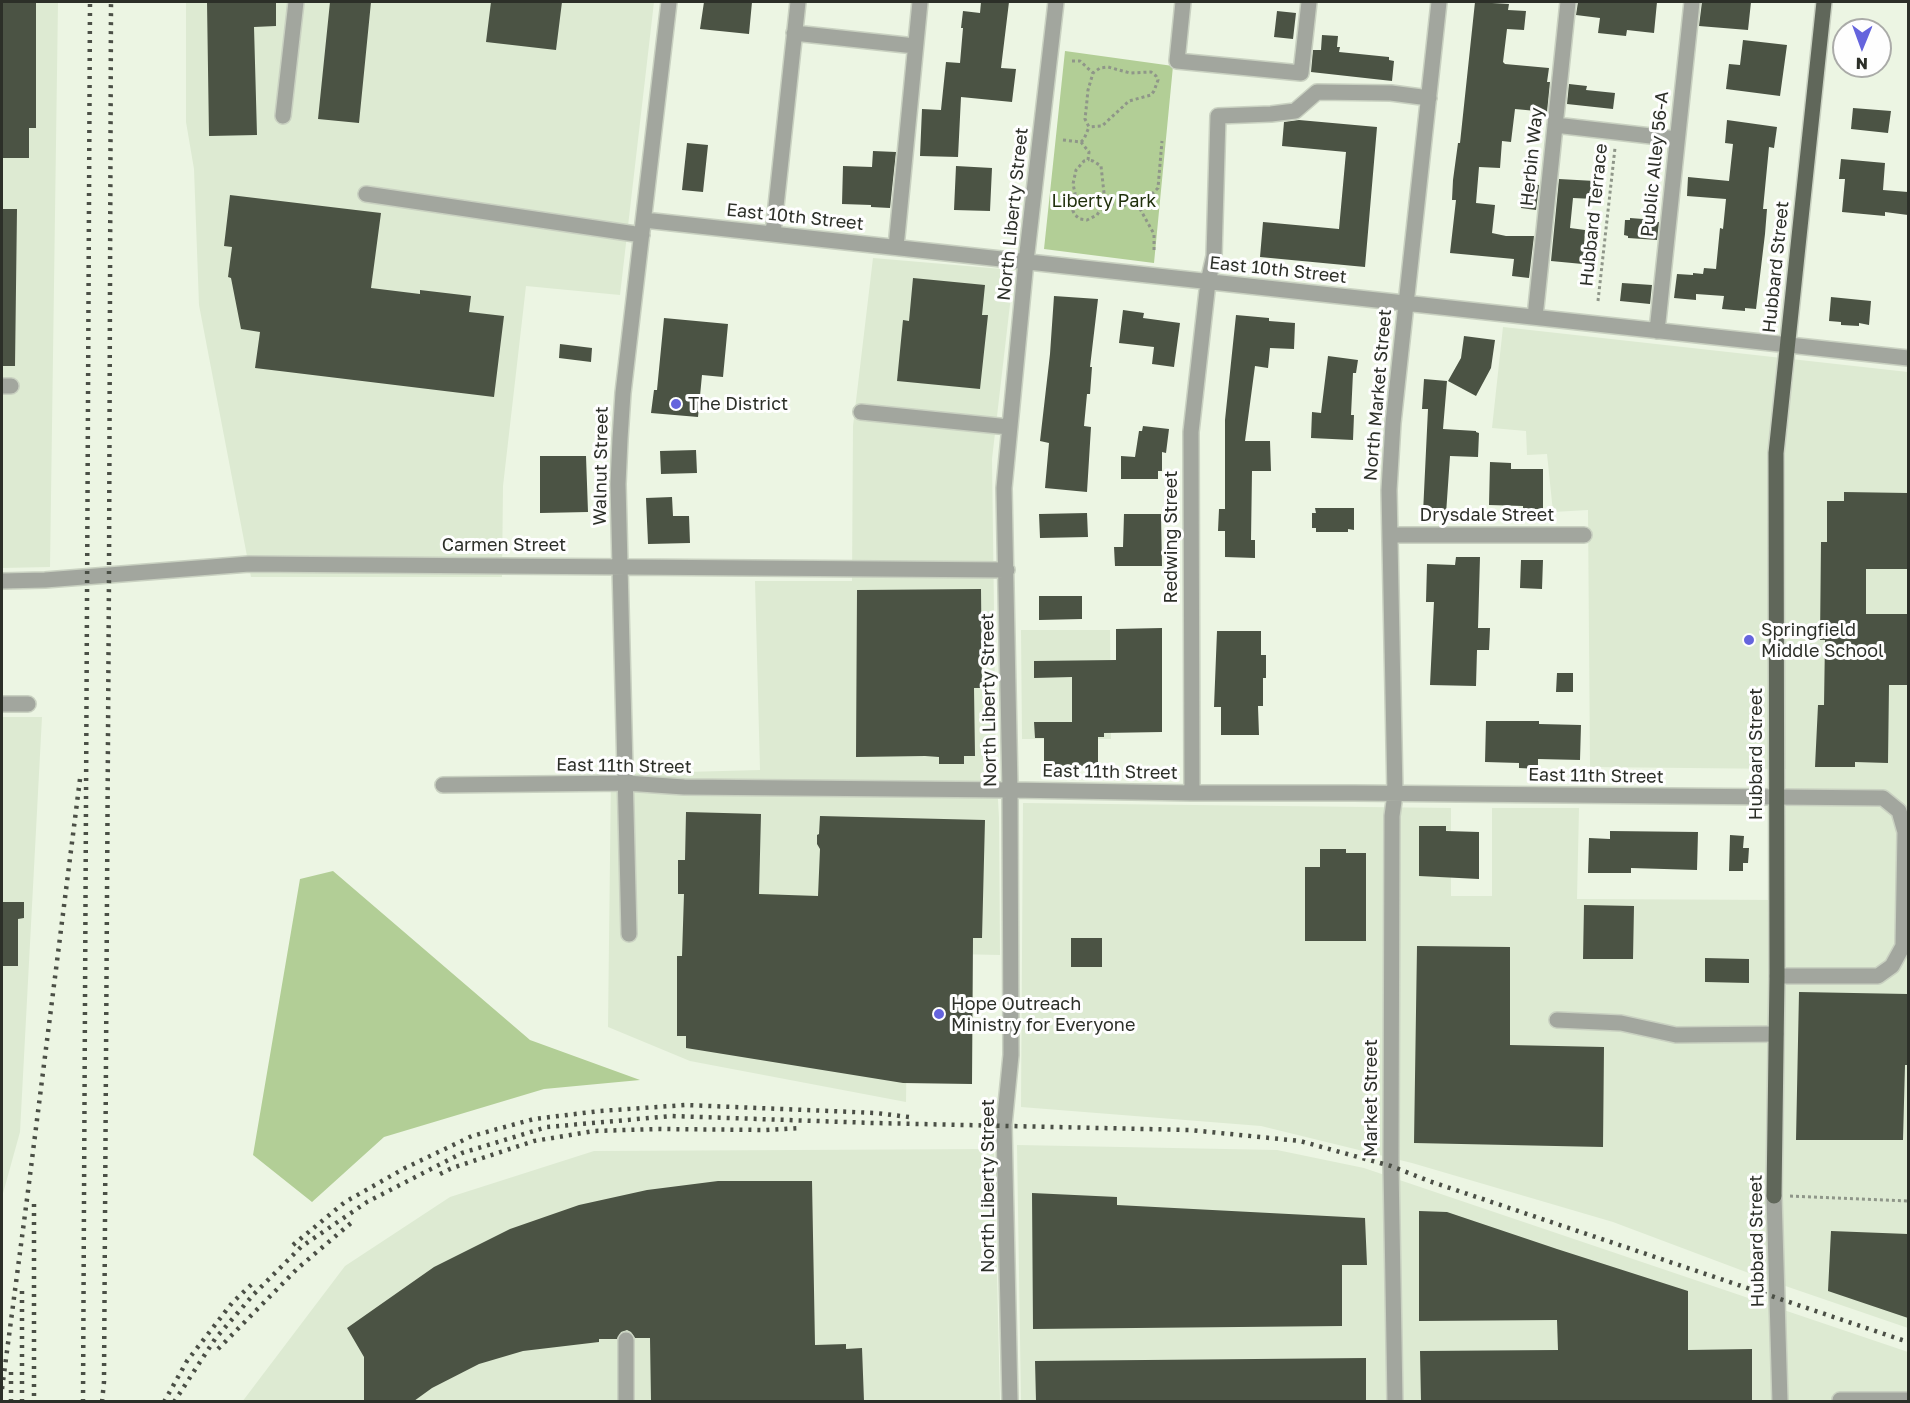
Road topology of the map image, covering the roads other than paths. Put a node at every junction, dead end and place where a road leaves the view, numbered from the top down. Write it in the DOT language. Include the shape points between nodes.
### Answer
graph roads {
  1 [pos="296,2"];
  2 [pos="669,2"];
  3 [pos="798,2"];
  4 [pos="920,2"];
  5 [pos="1056,2"];
  6 [pos="1183,2"];
  7 [pos="1309,2"];
  8 [pos="1439,2"];
  9 [pos="1568,2"];
  10 [pos="1692,2"];
  11 [pos="1824,2"];
  12 [pos="794,33"];
  13 [pos="915,46"];
  14 [pos="1429,98"];
  15 [pos="283,117"];
  16 [pos="1555,125"];
  17 [pos="1677,139"];
  18 [pos="366,194"];
  19 [pos="644,220"];
  20 [pos="773,234"];
  21 [pos="642,236"];
  22 [pos="896,247"];
  23 [pos="1026,261"];
  24 [pos="1208,282"];
  25 [pos="1406,303"];
  26 [pos="1535,317"];
  27 [pos="1657,331"];
  28 [pos="1788,345"];
  29 [pos="1908,358"];
  30 [pos="861,412"];
  31 [pos="1009,427"];
  32 [pos="1390,535"];
  33 [pos="1584,535"];
  34 [pos="620,566"];
  35 [pos="1007,570"];
  36 [pos="2,581"];
  37 [pos="2,704"];
  38 [pos="28,704"];
  39 [pos="626,783"];
  40 [pos="443,785"];
  41 [pos="1010,790"];
  42 [pos="1192,793"];
  43 [pos="1395,794"];
  44 [pos="1776,797"];
  45 [pos="629,934"];
  46 [pos="1777,976"];
  47 [pos="1557,1020"];
  48 [pos="1776,1034"];
  49 [pos="1774,1196"];
  50 [pos="626,1340"];
  51 [pos="1908,1400"];
  52 [pos="626,1401"];
  53 [pos="1010,1401"];
  54 [pos="1395,1401"];
  55 [pos="1780,1401"];
  56 [pos="1840,1401"];
  1 -- 15 [label="street"];
  2 -- 19 [label="street, Walnut Street"];
  3 -- 12 [label="street"];
  4 -- 13 [label="street"];
  5 -- 23 [label="street, North Liberty Street"];
  6 -- 7 [label="street" via="1177,61 1301,73"];
  8 -- 14 [label="street, North Market Street"];
  9 -- 16 [label="street, Herbin Way"];
  10 -- 17 [label="street, Public Alley 56-A"];
  11 -- 28 [label="main road, Hubbard Street"];
  12 -- 13 [label="street"];
  12 -- 20 [label="street"];
  13 -- 22 [label="street"];
  14 -- 24 [label="street, Redwing Street" via="1317,92 1295,111 1218,116 1214,256"];
  14 -- 25 [label="street, North Market Street"];
  16 -- 17 [label="street"];
  16 -- 26 [label="street, Herbin Way"];
  17 -- 27 [label="street, Public Alley 56-A"];
  18 -- 21 [label="street"];
  19 -- 20 [label="street, East 10th Street"];
  19 -- 21 [label="street, Walnut Street"];
  20 -- 22 [label="street, East 10th Street"];
  21 -- 34 [label="street, Walnut Street" via="623,393 618,484"];
  22 -- 23 [label="street, East 10th Street"];
  23 -- 24 [label="street, East 10th Street"];
  23 -- 31 [label="street, North Liberty Street"];
  24 -- 25 [label="street, East 10th Street"];
  24 -- 42 [label="street, Redwing Street" via="1191,432"];
  25 -- 26 [label="street, East 10th Street"];
  25 -- 32 [label="street, North Market Street" via="1393,423"];
  26 -- 27 [label="street, East 10th Street"];
  27 -- 28 [label="street, East 10th Street"];
  28 -- 29 [label="street, East 10th Street"];
  28 -- 44 [label="main road, Hubbard Street" via="1775,478"];
  30 -- 31 [label="street"];
  31 -- 35 [label="street, North Liberty Street" via="1004,488"];
  32 -- 33 [label="street, Drysdale Street"];
  32 -- 43 [label="street, North Market Street"];
  34 -- 35 [label="street, Carmen Street"];
  34 -- 36 [label="street, Carmen Street" via="249,564"];
  34 -- 39 [label="street, Walnut Street"];
  35 -- 41 [label="street, North Liberty Street"];
  37 -- 38 [label="street"];
  39 -- 40 [label="street, East 11th Street"];
  39 -- 41 [label="street, East 11th Street"];
  39 -- 45 [label="street, Walnut Street"];
  41 -- 42 [label="street, East 11th Street"];
  41 -- 53 [label="street, North Liberty Street" via="1011,1055 1004,1125"];
  42 -- 43 [label="street, East 11th Street"];
  43 -- 44 [label="street, East 11th Street"];
  43 -- 54 [label="street, Market Street" via="1390,1166"];
  44 -- 46 [label="main road, Hubbard Street"];
  44 -- 46 [label="street, East 11th Street" via="1883,798 1899,811 1905,832 1903,946 1892,966 1878,976"];
  46 -- 48 [label="main road, Hubbard Street"];
  47 -- 48 [label="street" via="1620,1023 1676,1035"];
  48 -- 49 [label="main road, Hubbard Street"];
  49 -- 55 [label="street, Hubbard Street"];
  50 -- 52 [label="street"];
  51 -- 56 [label="street"];
}
